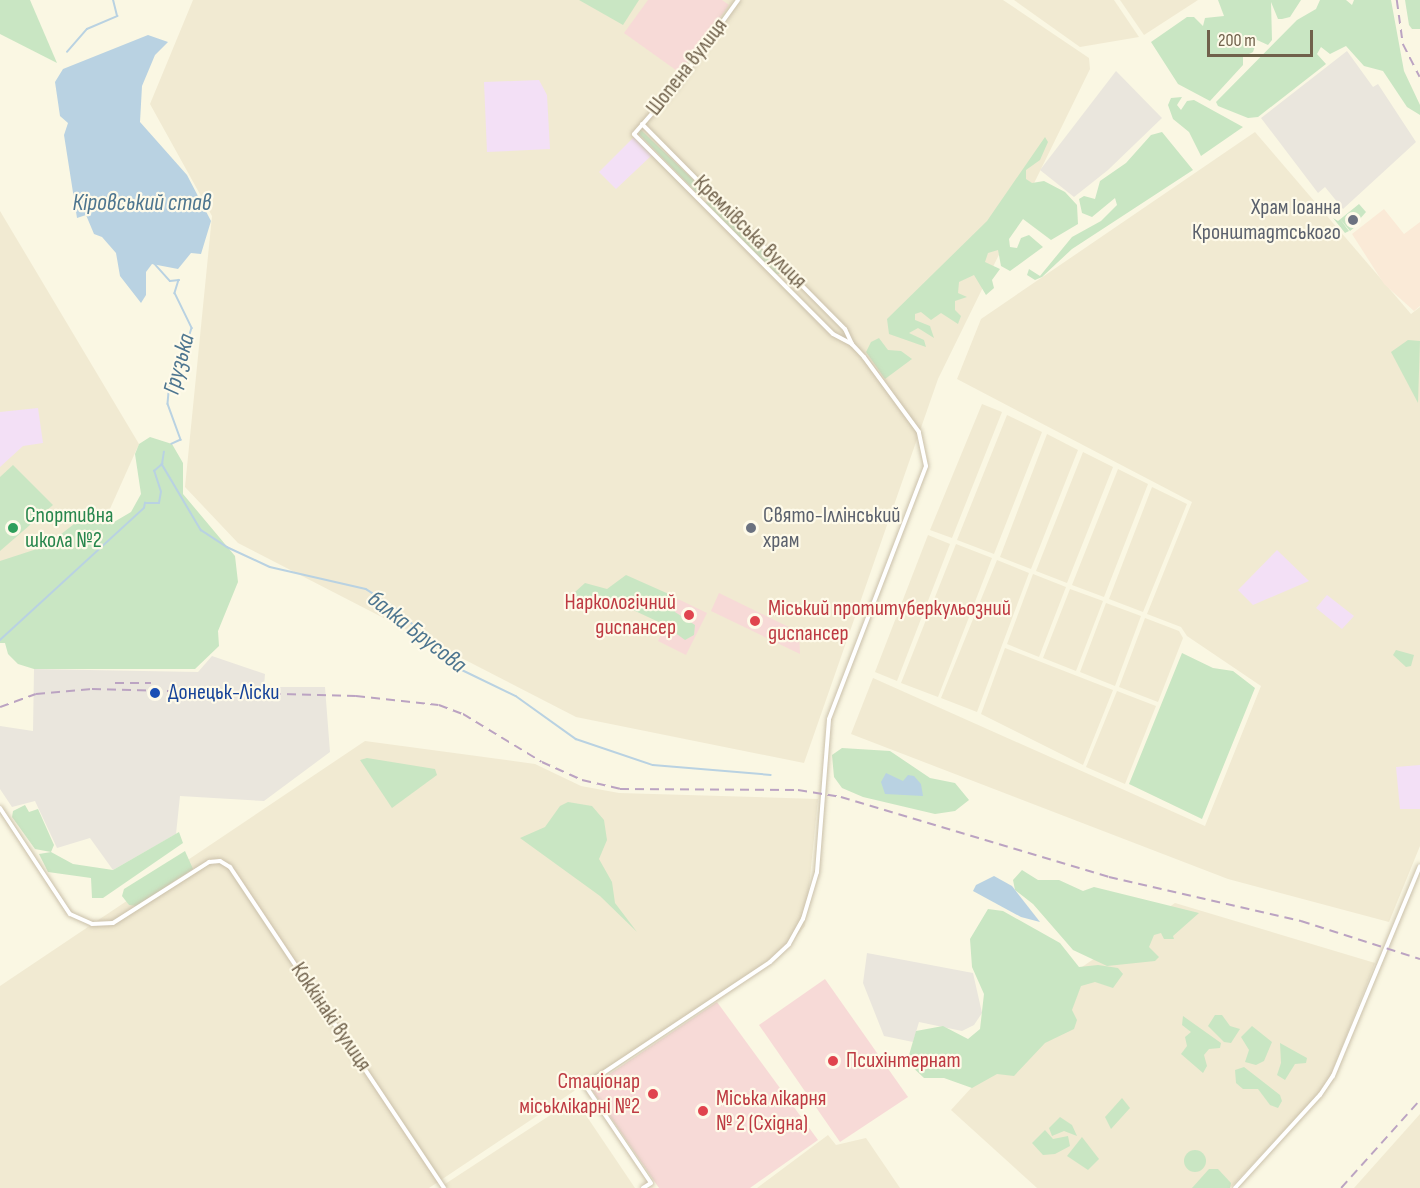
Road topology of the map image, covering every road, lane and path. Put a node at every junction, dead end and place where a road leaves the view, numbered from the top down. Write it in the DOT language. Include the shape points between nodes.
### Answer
graph roads {
  1 [pos="738,0"];
  2 [pos="642,124"];
  3 [pos="634,134"];
  4 [pos="852,344"];
  5 [pos="0,808"];
  6 [pos="1420,866"];
  7 [pos="444,1188"];
  8 [pos="643,1188"];
  9 [pos="1235,1188"];
  1 -- 2 [label="street, Шопена вулиця" via="677,85"];
  2 -- 3 [label="street, Шопена вулиця"];
  2 -- 4 [label="street, Кремлівська вулиця" via="845,329"];
  3 -- 4 [label="street, Кремлівська вулиця" via="833,334"];
  4 -- 8 [label="street, Кремлівська вулиця" via="919,432 926,466 830,719 815,889 789,944 770,962 585,1085 651,1183"];
  5 -- 7 [label="street, Коккінакі вулиця" via="70,914 92,924 112,923 209,862 220,861 230,867"];
  6 -- 9 [label="street" via="1333,1076"];
}
